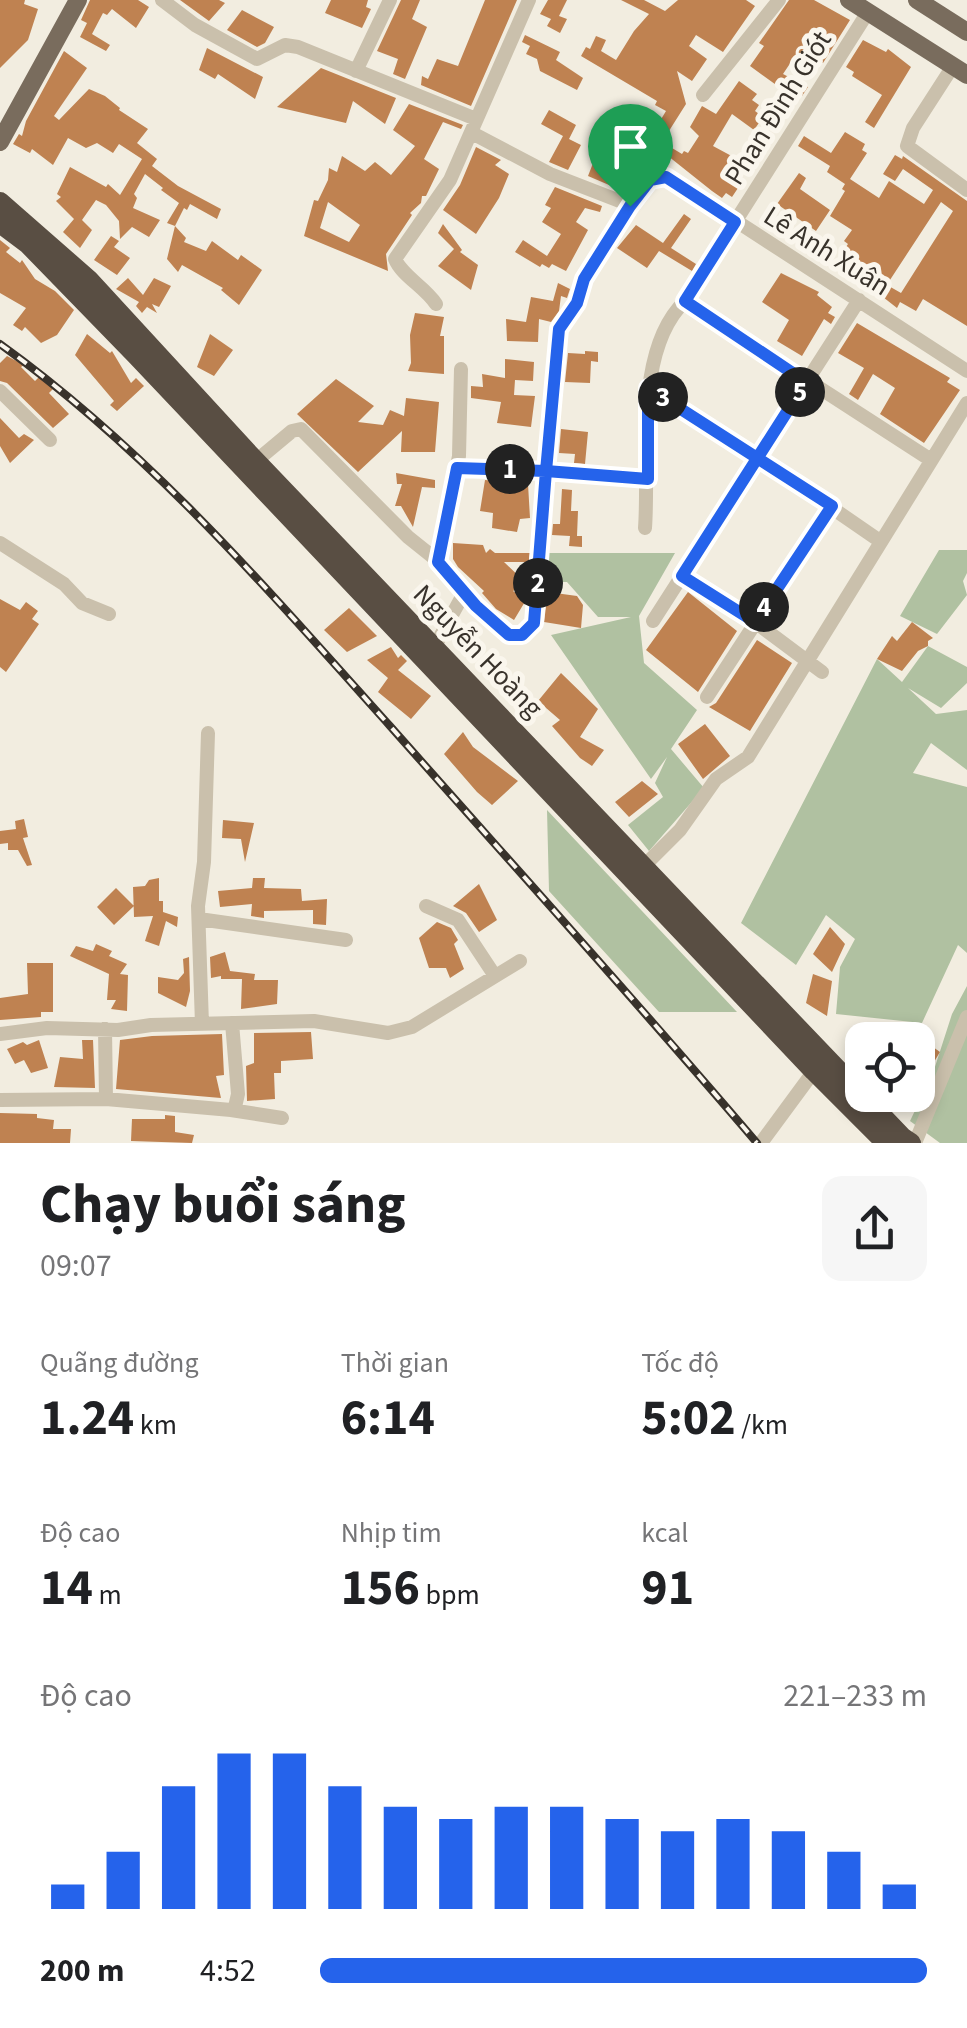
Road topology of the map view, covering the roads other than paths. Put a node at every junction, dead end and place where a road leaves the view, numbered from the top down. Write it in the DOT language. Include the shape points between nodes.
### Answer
graph roads {
  1 [pos="78,0"];
  2 [pos="162,0"];
  3 [pos="390,0"];
  4 [pos="529,0"];
  5 [pos="779,0"];
  6 [pos="849,0"];
  7 [pos="917,0"];
  8 [pos="868,12"];
  9 [pos="967,32"];
  10 [pos="960,70"];
  11 [pos="356,71"];
  12 [pos="704,95"];
  13 [pos="474,126"];
  14 [pos="0,142"];
  15 [pos="967,190"];
  16 [pos="0,202"];
  17 [pos="630,206"];
  18 [pos="735,222"];
  19 [pos="0,224"];
  20 [pos="859,300"];
  21 [pos="685,301"];
  22 [pos="436,304"];
  23 [pos="461,369"];
  24 [pos="967,372"];
  25 [pos="806,382"];
  26 [pos="648,388"];
  27 [pos="0,391"];
  28 [pos="967,403"];
  29 [pos="50,440"];
  30 [pos="758,457"];
  31 [pos="931,460"];
  32 [pos="256,461"];
  33 [pos="457,468"];
  34 [pos="546,471"];
  35 [pos="648,479"];
  36 [pos="832,506"];
  37 [pos="645,528"];
  38 [pos="880,541"];
  39 [pos="0,544"];
  40 [pos="438,562"];
  41 [pos="682,576"];
  42 [pos="464,593"];
  43 [pos="110,614"];
  44 [pos="653,621"];
  45 [pos="755,622"];
  46 [pos="435,646"];
  47 [pos="807,660"];
  48 [pos="822,672"];
  49 [pos="707,697"];
  50 [pos="208,733"];
  51 [pos="645,865"];
  52 [pos="426,906"];
  53 [pos="198,919"];
  54 [pos="346,940"];
  55 [pos="520,961"];
  56 [pos="495,976"];
  57 [pos="967,1017"];
  58 [pos="232,1022"];
  59 [pos="202,1024"];
  60 [pos="105,1029"];
  61 [pos="0,1034"];
  62 [pos="814,1071"];
  63 [pos="106,1099"];
  64 [pos="0,1100"];
  65 [pos="231,1110"];
  66 [pos="282,1118"];
  67 [pos="761,1143"];
  68 [pos="886,1143"];
  69 [pos="913,1143"];
  1 -- 14 [label="main road"];
  2 -- 11 [label="street" via="257,59 292,45"];
  3 -- 11 [label="street"];
  4 -- 13 [label="street"];
  5 -- 12 [label="street"];
  6 -- 8 [label="main road"];
  7 -- 9 [label="main road"];
  8 -- 10 [label="main road"];
  8 -- 18 [label="street, Phan Đình Giót"];
  10 -- 15 [label="street" via="913,128 907,146"];
  11 -- 13 [label="street"];
  13 -- 17 [label="street" via="550,174"];
  13 -- 22 [label="street" via="450,180 395,259"];
  16 -- 32 [label="highway, Nguyễn Hoàng" via="89,280"];
  17 -- 18 [label="street, Lê Anh Xuân" via="660,176"];
  17 -- 34 [label="street" via="559,329"];
  18 -- 20 [label="street, Lê Anh Xuân"];
  18 -- 21 [label="street, Phan Đình Giót"];
  19 -- 62 [label="highway, Nguyễn Hoàng" via="28,244 136,355"];
  20 -- 24 [label="street, Lê Anh Xuân"];
  20 -- 25 [label="street"];
  21 -- 25 [label="street"];
  21 -- 26 [label="street, Phan Đình Giót" via="660,334"];
  23 -- 33 [label="street"];
  25 -- 30 [label="street"];
  25 -- 31 [label="street"];
  26 -- 30 [label="street"];
  26 -- 35 [label="street, Phan Đình Giót"];
  27 -- 29 [label="street"];
  28 -- 31 [label="street"];
  30 -- 36 [label="street"];
  30 -- 41 [label="street"];
  31 -- 38 [label="street"];
  32 -- 40 [label="street" via="300,430"];
  32 -- 46 [label="highway, Nguyễn Hoàng"];
  33 -- 34 [label="street"];
  33 -- 40 [label="street"];
  34 -- 35 [label="street"];
  34 -- 42 [label="street" via="533,627 509,635"];
  35 -- 37 [label="street, Phan Đình Giót"];
  36 -- 38 [label="street"];
  36 -- 45 [label="street"];
  38 -- 47 [label="street"];
  39 -- 43 [label="street" via="82,603"];
  40 -- 42 [label="street"];
  41 -- 44 [label="street"];
  41 -- 45 [label="street"];
  42 -- 46 [label="street"];
  45 -- 47 [label="street"];
  45 -- 49 [label="street"];
  46 -- 51 [label="highway, Nguyễn Hoàng"];
  47 -- 48 [label="street"];
  47 -- 51 [label="street" via="748,757 716,779"];
  50 -- 53 [label="street"];
  51 -- 69 [label="highway, Nguyễn Hoàng"];
  52 -- 56 [label="street" via="458,920"];
  53 -- 54 [label="street"];
  53 -- 59 [label="street"];
  55 -- 56 [label="street"];
  56 -- 58 [label="street" via="396,1033 326,1021"];
  57 -- 69 [label="street"];
  58 -- 59 [label="street"];
  58 -- 65 [label="street" via="238,1094"];
  59 -- 60 [label="street"];
  60 -- 61 [label="street"];
  60 -- 63 [label="street"];
  62 -- 67 [label="street"];
  62 -- 68 [label="highway, Nguyễn Hoàng"];
  63 -- 64 [label="street"];
  63 -- 65 [label="street"];
  65 -- 66 [label="street"];
}
